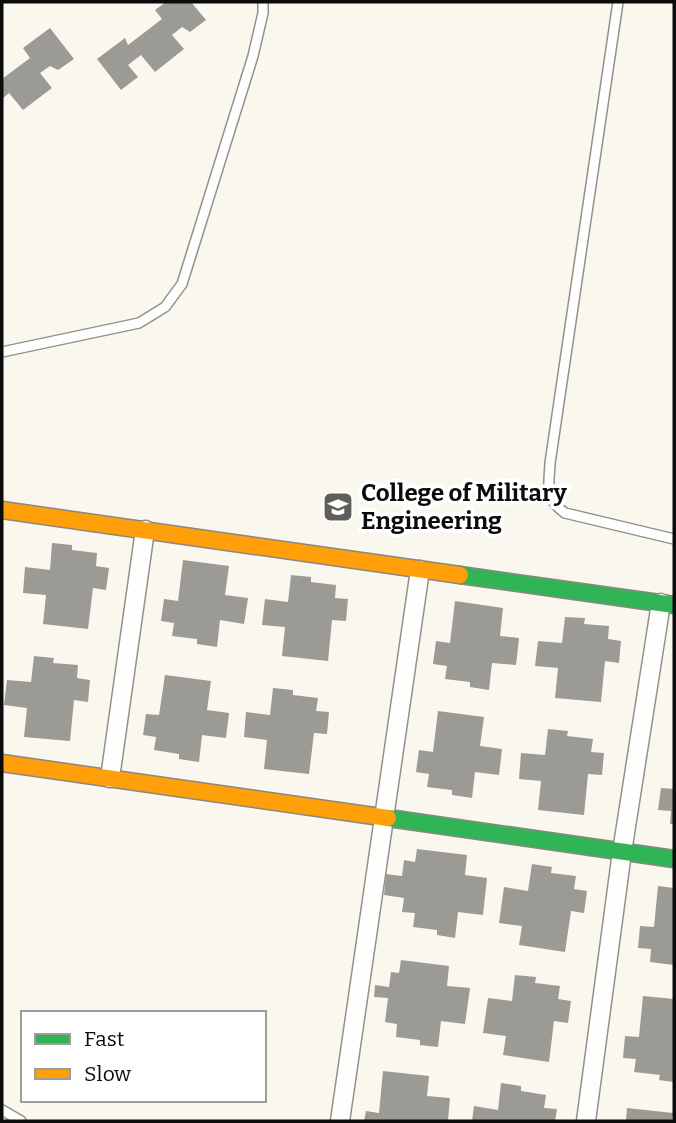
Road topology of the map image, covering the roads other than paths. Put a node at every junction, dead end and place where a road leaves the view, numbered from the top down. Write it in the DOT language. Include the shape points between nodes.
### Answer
graph roads {
  1 [pos="263,2"];
  2 [pos="618,2"];
  3 [pos="2,352"];
  4 [pos="2,510"];
  5 [pos="145,530"];
  6 [pos="674,539"];
  7 [pos="420,570"];
  8 [pos="668,604"];
  9 [pos="2,763"];
  10 [pos="110,778"];
  11 [pos="384,817"];
  12 [pos="622,852"];
  13 [pos="674,859"];
  14 [pos="2,1110"];
  15 [pos="21,1121"];
  16 [pos="340,1121"];
  17 [pos="586,1121"];
  1 -- 3 [label="lane" via="253,56 182,285 165,307 139,323"];
  2 -- 6 [label="lane" via="548,492 552,504 565,513"];
  4 -- 5 [label="street"];
  5 -- 7 [label="street"];
  5 -- 10 [label="street"];
  7 -- 8 [label="street"];
  7 -- 11 [label="street"];
  8 -- 12 [label="street"];
  9 -- 10 [label="street"];
  10 -- 11 [label="street"];
  11 -- 12 [label="street"];
  11 -- 16 [label="street"];
  12 -- 13 [label="street"];
  12 -- 17 [label="street"];
  14 -- 15 [label="lane"];
}
